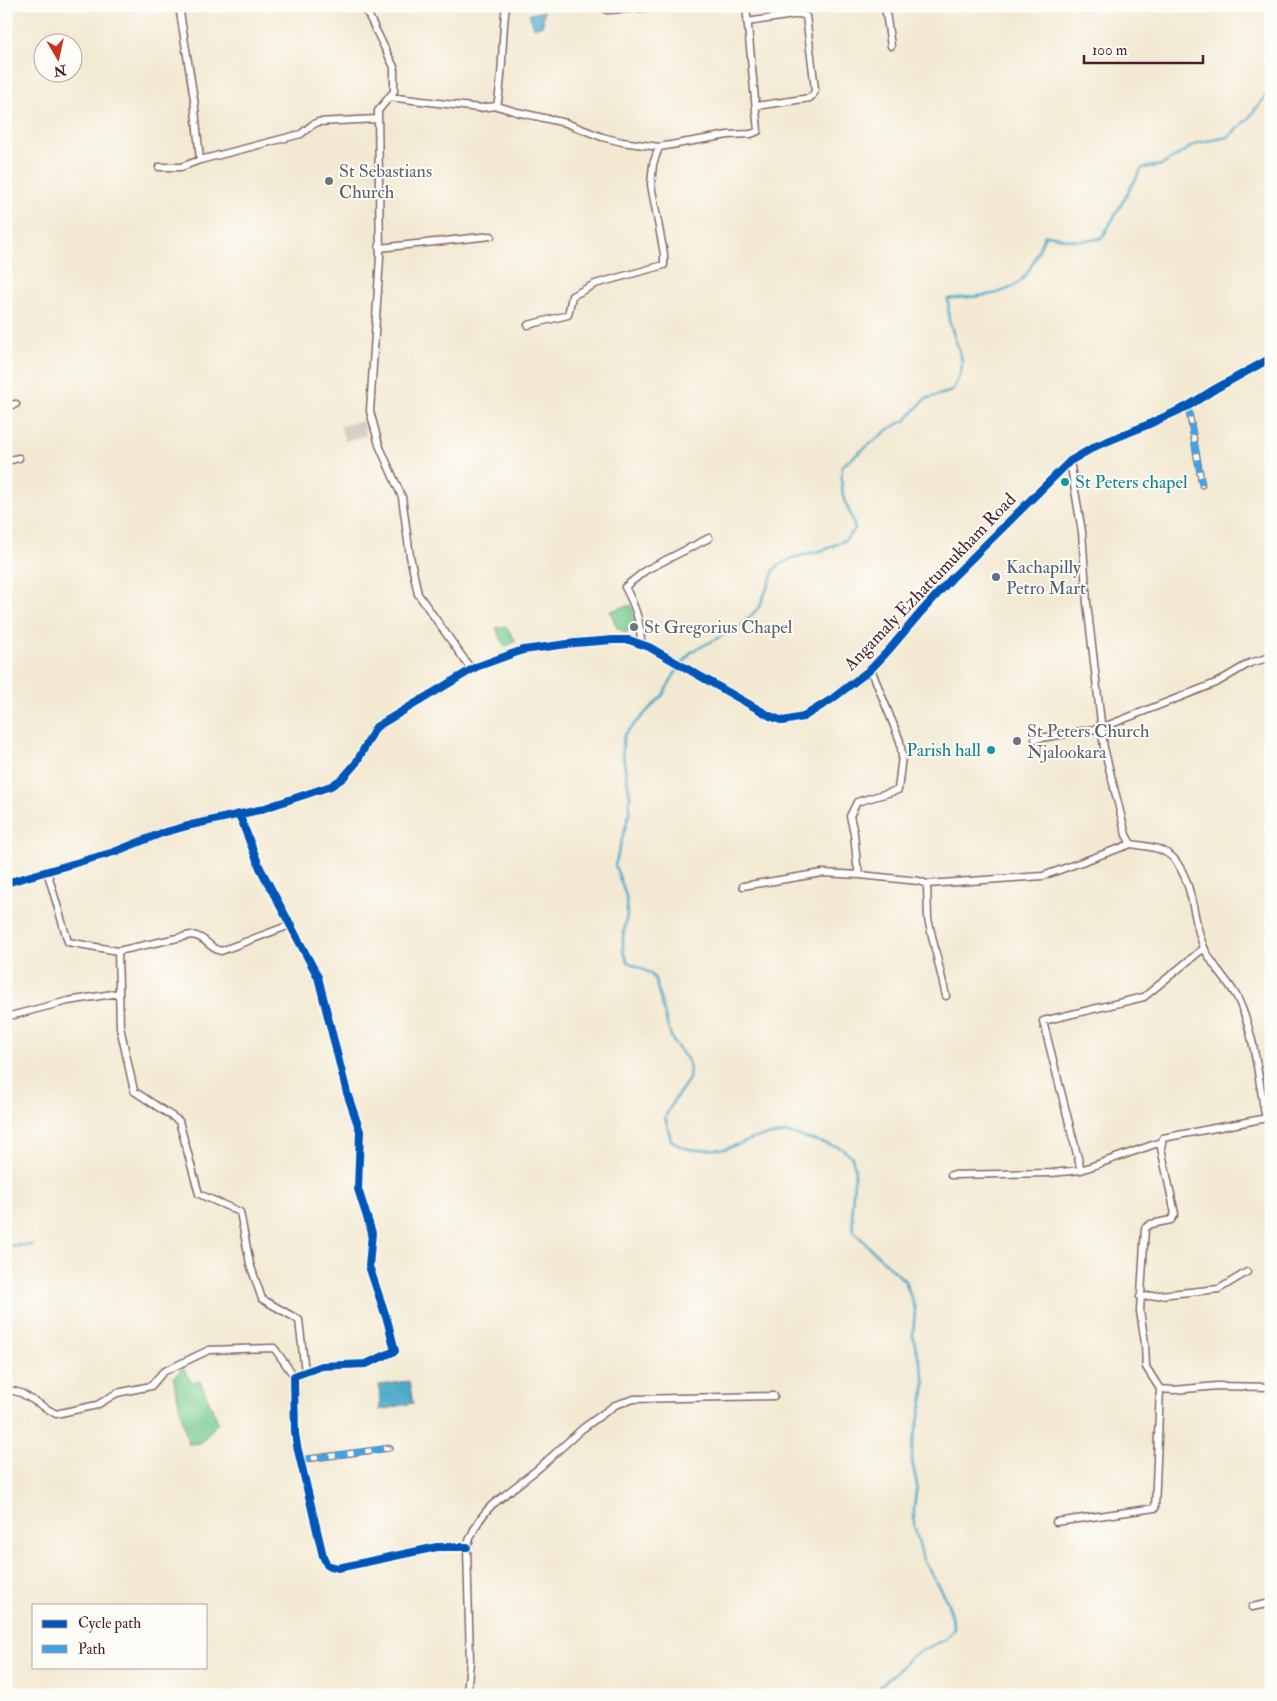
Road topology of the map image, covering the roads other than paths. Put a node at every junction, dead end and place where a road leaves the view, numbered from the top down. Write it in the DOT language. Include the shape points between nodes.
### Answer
graph roads {
  1 [pos="179,6"];
  2 [pos="364,6"];
  3 [pos="506,6"];
  4 [pos="607,6"];
  5 [pos="671,6"];
  6 [pos="746,6"];
  7 [pos="885,6"];
  8 [pos="747,22"];
  9 [pos="891,46"];
  10 [pos="390,97"];
  11 [pos="497,106"];
  12 [pos="756,106"];
  13 [pos="378,119"];
  14 [pos="659,147"];
  15 [pos="200,160"];
  16 [pos="159,167"];
  17 [pos="491,236"];
  18 [pos="379,248"];
  19 [pos="528,325"];
  20 [pos="1271,358"];
  21 [pos="16,404"];
  22 [pos="6,406"];
  23 [pos="1188,406"];
  24 [pos="19,458"];
  25 [pos="6,461"];
  26 [pos="1070,461"];
  27 [pos="1202,485"];
  28 [pos="709,538"];
  29 [pos="641,644"];
  30 [pos="1271,657"];
  31 [pos="471,669"];
  32 [pos="871,669"];
  33 [pos="1101,728"];
  34 [pos="1034,739"];
  35 [pos="239,814"];
  36 [pos="1131,844"];
  37 [pos="47,871"];
  38 [pos="860,875"];
  39 [pos="6,883"];
  40 [pos="927,884"];
  41 [pos="743,886"];
  42 [pos="290,924"];
  43 [pos="1204,948"];
  44 [pos="118,951"];
  45 [pos="119,993"];
  46 [pos="946,996"];
  47 [pos="6,1018"];
  48 [pos="1269,1118"];
  49 [pos="1161,1142"];
  50 [pos="1081,1170"];
  51 [pos="951,1175"];
  52 [pos="1248,1272"];
  53 [pos="1140,1297"];
  54 [pos="305,1372"];
  55 [pos="294,1376"];
  56 [pos="1271,1387"];
  57 [pos="1160,1388"];
  58 [pos="6,1389"];
  59 [pos="774,1396"];
  60 [pos="390,1448"];
  61 [pos="300,1460"];
  62 [pos="1056,1522"];
  63 [pos="467,1547"];
  64 [pos="1271,1603"];
  65 [pos="1252,1607"];
  66 [pos="467,1695"];
  1 -- 15 [label="street"];
  2 -- 10 [label="street" via="394,68 394,91"];
  3 -- 11 [label="street"];
  4 -- 5 [label="street" via="607,10"];
  6 -- 8 [label="street"];
  7 -- 9 [label="street"];
  8 -- 12 [label="street"];
  8 -- 12 [label="street" via="800,14 806,16 814,89 810,98"];
  10 -- 11 [label="street" via="480,108"];
  10 -- 13 [label="street" via="378,111"];
  11 -- 14 [label="street" via="566,123 602,137"];
  12 -- 14 [label="street" via="758,131 751,134"];
  13 -- 15 [label="street" via="318,122 301,134"];
  13 -- 18 [label="street"];
  14 -- 19 [label="street" via="650,185 664,265 595,284 572,296 568,315"];
  15 -- 16 [label="street" via="181,167"];
  17 -- 18 [label="street"];
  18 -- 31 [label="street" via="370,411 379,445 402,497 418,594"];
  20 -- 23 [label="street, Angamaly Ezhattumukham Road"];
  21 -- 22 [label="street"];
  23 -- 26 [label="street, Angamaly Ezhattumukham Road" via="1096,446"];
  23 -- 27 [label="street"];
  24 -- 25 [label="street"];
  26 -- 32 [label="street, Angamaly Ezhattumukham Road" via="952,578"];
  26 -- 33 [label="street" via="1082,532"];
  28 -- 29 [label="street" via="646,570 626,587 641,628"];
  29 -- 31 [label="street, Angamaly Ezhattumukham Road" via="613,640 543,647 523,650"];
  29 -- 32 [label="street, Angamaly Ezhattumukham Road" via="783,721 803,717"];
  30 -- 33 [label="street" via="1250,663 1216,682"];
  31 -- 35 [label="street, Angamaly Ezhattumukham Road" via="376,726 343,778 330,786"];
  32 -- 38 [label="street" via="897,732 902,756 898,790 857,802 850,816"];
  33 -- 34 [label="street"];
  33 -- 36 [label="street" via="1126,835"];
  35 -- 37 [label="street, Angamaly Ezhattumukham Road" via="169,831 114,852"];
  35 -- 42 [label="street" via="260,868"];
  36 -- 40 [label="street" via="1043,876"];
  36 -- 43 [label="street" via="1168,853 1179,866 1188,885"];
  37 -- 39 [label="street, Angamaly Ezhattumukham Road"];
  37 -- 44 [label="street" via="68,942"];
  38 -- 40 [label="street"];
  38 -- 41 [label="street" via="822,874"];
  40 -- 46 [label="street" via="928,919"];
  42 -- 44 [label="street" via="222,951 201,937 191,935"];
  42 -- 54 [label="street" via="318,977 347,1093 360,1131 358,1189 372,1233 369,1266 395,1351 366,1364 322,1366"];
  43 -- 48 [label="street" via="1231,987 1243,1012 1265,1114"];
  43 -- 50 [label="street" via="1144,997 1043,1022"];
  44 -- 45 [label="street"];
  45 -- 47 [label="street" via="68,1000"];
  45 -- 54 [label="street" via="120,1027 134,1090 179,1121 199,1194 240,1212 250,1264 262,1299 299,1320"];
  48 -- 49 [label="street" via="1168,1135"];
  49 -- 50 [label="street"];
  49 -- 53 [label="street" via="1175,1214 1170,1220 1145,1228"];
  50 -- 51 [label="street"];
  52 -- 53 [label="street" via="1219,1289"];
  53 -- 57 [label="street" via="1146,1367"];
  54 -- 55 [label="street"];
  55 -- 58 [label="street" via="274,1348 209,1350 162,1372 151,1386 117,1393 97,1405 56,1414"];
  55 -- 61 [label="street" via="295,1433"];
  56 -- 57 [label="street"];
  57 -- 62 [label="street" via="1155,1508"];
  59 -- 63 [label="street" via="634,1398 615,1404 492,1504 472,1533"];
  60 -- 61 [label="street"];
  61 -- 63 [label="street" via="327,1565 338,1568 437,1547"];
  63 -- 66 [label="street" via="470,1661"];
  64 -- 65 [label="street"];
}
